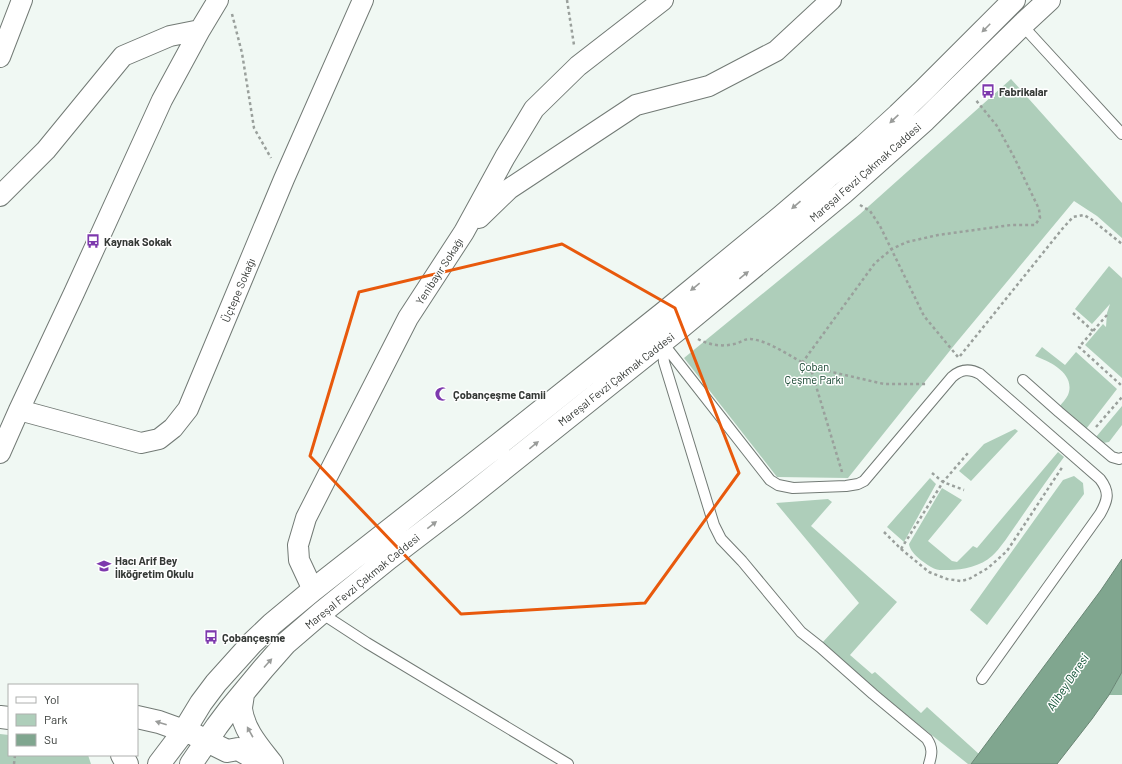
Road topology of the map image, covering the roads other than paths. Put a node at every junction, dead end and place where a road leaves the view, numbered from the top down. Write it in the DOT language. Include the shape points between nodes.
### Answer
graph roads {
  1 [pos="22,0"];
  2 [pos="363,0"];
  3 [pos="663,0"];
  4 [pos="831,0"];
  5 [pos="1014,0"];
  6 [pos="1049,0"];
  7 [pos="224,4"];
  8 [pos="1022,25"];
  9 [pos="200,30"];
  10 [pos="0,57"];
  11 [pos="1122,134"];
  12 [pos="0,196"];
  13 [pos="464,232"];
  14 [pos="662,342"];
  15 [pos="1023,380"];
  16 [pos="19,410"];
  17 [pos="0,453"];
  18 [pos="1122,458"];
  19 [pos="313,590"];
  20 [pos="321,613"];
  21 [pos="982,679"];
  22 [pos="243,693"];
  23 [pos="138,717"];
  24 [pos="184,731"];
  25 [pos="207,740"];
  26 [pos="159,764"];
  27 [pos="191,764"];
  28 [pos="265,764"];
  29 [pos="272,764"];
  30 [pos="568,764"];
  31 [pos="929,764"];
  1 -- 10 [label="street"];
  2 -- 16 [label="street, Üçtepe Sokağı" via="284,179 188,409 173,428 159,439 141,443"];
  3 -- 13 [label="street, Yenibayır Sokağı" via="578,66 534,109"];
  4 -- 13 [label="street" via="776,51 709,86 636,105 509,189"];
  5 -- 19 [label="main road, Mareşal Fevzi Çakmak Caddesi, one-way" via="898,115 782,216 665,312"];
  6 -- 8 [label="main road, Mareşal Fevzi Çakmak Caddesi"];
  7 -- 9 [label="street"];
  8 -- 11 [label="lane"];
  14 -- 8 [label="main road, Mareşal Fevzi Çakmak Caddesi, one-way" via="843,193 925,120"];
  9 -- 12 [label="street" via="170,36 123,56 46,150"];
  9 -- 16 [label="street" via="162,100"];
  13 -- 19 [label="street, Yenibayır Sokağı" via="408,318 306,518 298,545 299,560"];
  20 -- 14 [label="main road, Mareşal Fevzi Çakmak Caddesi, one-way"];
  14 -- 21 [label="lane" via="770,480 778,485 793,488 846,486 864,481 946,384 958,372 969,370 980,374 1100,479 1107,494 1096,520"];
  14 -- 31 [label="lane" via="664,362 714,525 721,539 801,632 927,739 932,750"];
  15 -- 18 [label="lane" via="1112,457"];
  16 -- 17 [label="street"];
  19 -- 24 [label="main road, Mareşal Fevzi Çakmak Caddesi" via="235,661 201,703"];
  22 -- 20 [label="main road, Mareşal Fevzi Çakmak Caddesi, one-way" via="285,644"];
  20 -- 30 [label="lane"];
  22 -- 25 [label="main road, Mareşal Fevzi Çakmak Caddesi"];
  29 -- 22 [label="main road, one-way" via="247,729 241,708"];
  24 -- 23 [label="main road, one-way"];
  24 -- 25 [label="main road"];
  24 -- 26 [label="main road, Mareşal Fevzi Çakmak Caddesi"];
  25 -- 27 [label="main road, Mareşal Fevzi Çakmak Caddesi"];
  25 -- 28 [label="main road" via="227,751 238,749"];
}
